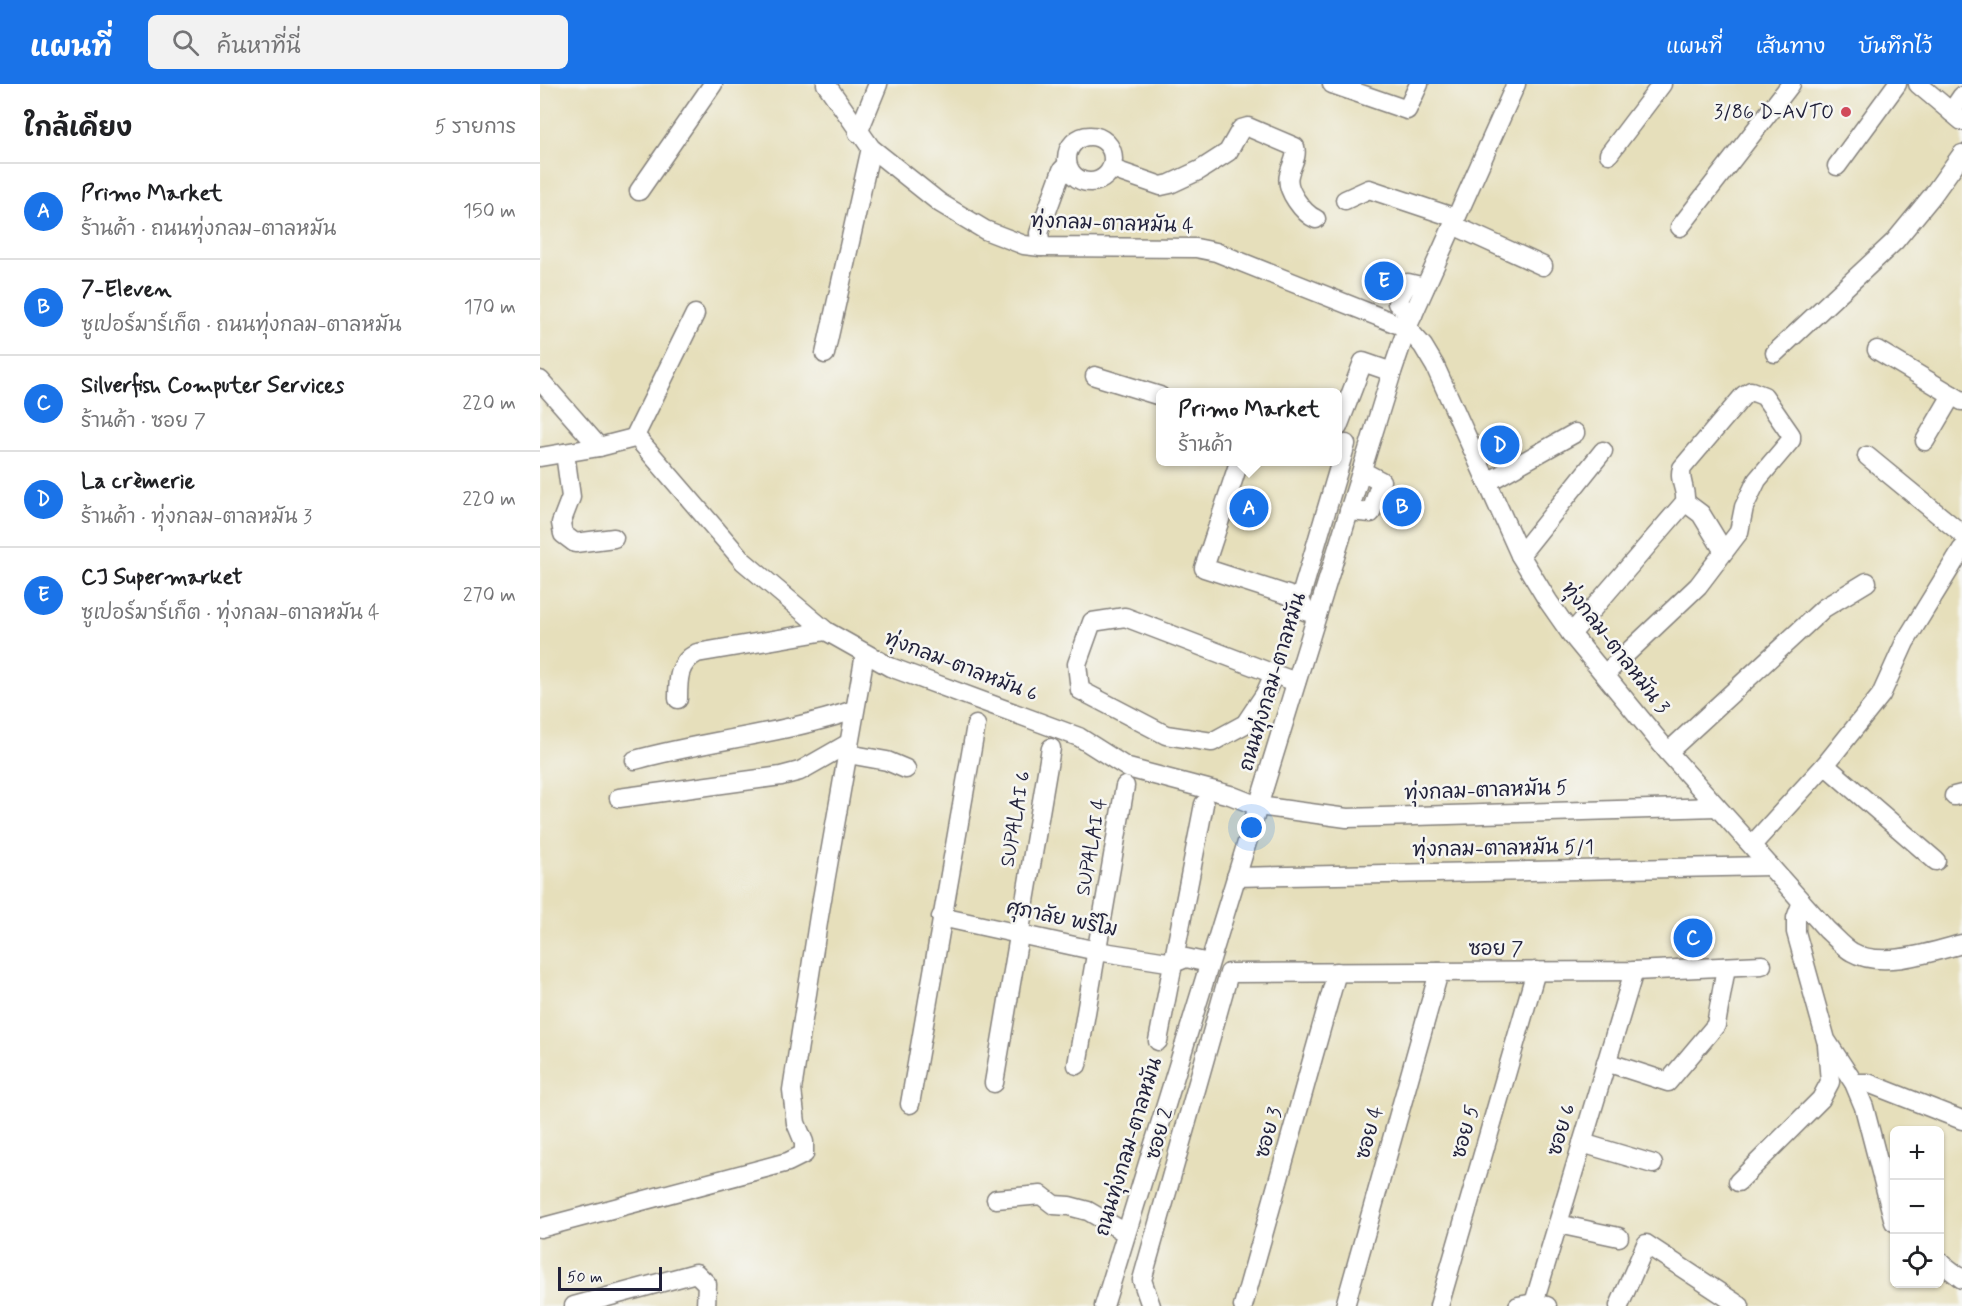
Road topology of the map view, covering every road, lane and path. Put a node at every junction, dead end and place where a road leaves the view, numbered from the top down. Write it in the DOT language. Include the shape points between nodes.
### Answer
graph roads {
  1 [pos="713,84"];
  2 [pos="826,84"];
  3 [pos="878,84"];
  4 [pos="1332,84"];
  5 [pos="1419,84"];
  6 [pos="1516,84"];
  7 [pos="1662,84"];
  8 [pos="1791,84"];
  9 [pos="1898,84"];
  10 [pos="1918,84"];
  11 [pos="1962,96"];
  12 [pos="1956,116"];
  13 [pos="858,133"];
  14 [pos="872,148"];
  15 [pos="1609,154"];
  16 [pos="1962,154"];
  17 [pos="1067,165"];
  18 [pos="1837,166"];
  19 [pos="1112,169"];
  20 [pos="639,191"];
  21 [pos="1345,200"];
  22 [pos="1316,219"];
  23 [pos="1454,221"];
  24 [pos="1680,227"];
  25 [pos="1041,247"];
  26 [pos="1543,266"];
  27 [pos="695,314"];
  28 [pos="1410,321"];
  29 [pos="1877,350"];
  30 [pos="1775,353"];
  31 [pos="825,354"];
  32 [pos="1392,372"];
  33 [pos="1095,376"];
  34 [pos="540,380"];
  35 [pos="1156,394"];
  36 [pos="1957,398"];
  37 [pos="1342,417"];
  38 [pos="1575,433"];
  39 [pos="634,438"];
  40 [pos="1924,441"];
  41 [pos="1342,443"];
  42 [pos="599,447"];
  43 [pos="1368,450"];
  44 [pos="1603,451"];
  45 [pos="565,453"];
  46 [pos="1867,456"];
  47 [pos="540,457"];
  48 [pos="1238,466"];
  49 [pos="1336,466"];
  50 [pos="1488,482"];
  51 [pos="1685,502"];
  52 [pos="1320,532"];
  53 [pos="1962,534"];
  54 [pos="1341,537"];
  55 [pos="614,538"];
  56 [pos="1962,549"];
  57 [pos="1724,550"];
  58 [pos="1520,555"];
  59 [pos="1867,582"];
  60 [pos="1300,600"];
  61 [pos="1317,615"];
  62 [pos="826,631"];
  63 [pos="1571,634"];
  64 [pos="865,654"];
  65 [pos="1274,674"];
  66 [pos="1605,674"];
  67 [pos="1296,682"];
  68 [pos="678,699"];
  69 [pos="854,710"];
  70 [pos="976,725"];
  71 [pos="848,748"];
  72 [pos="1052,748"];
  73 [pos="1668,752"];
  74 [pos="635,760"];
  75 [pos="1825,765"];
  76 [pos="906,769"];
  77 [pos="1125,786"];
  78 [pos="619,798"];
  79 [pos="1204,804"];
  80 [pos="1258,806"];
  81 [pos="1717,807"];
  82 [pos="1752,845"];
  83 [pos="1936,861"];
  84 [pos="1770,866"];
  85 [pos="1236,877"];
  86 [pos="1802,902"];
  87 [pos="941,917"];
  88 [pos="1018,933"];
  89 [pos="1962,944"];
  90 [pos="1097,951"];
  91 [pos="1174,963"];
  92 [pos="1762,965"];
  93 [pos="1726,967"];
  94 [pos="1207,970"];
  95 [pos="1536,971"];
  96 [pos="1634,971"];
  97 [pos="1337,972"];
  98 [pos="1439,972"];
  99 [pos="1229,973"];
  100 [pos="1826,1040"];
  101 [pos="1158,1041"];
  102 [pos="1606,1062"];
  103 [pos="1077,1065"];
  104 [pos="994,1083"];
  105 [pos="1854,1083"];
  106 [pos="910,1104"];
  107 [pos="1962,1120"];
  108 [pos="1582,1143"];
  109 [pos="1653,1164"];
  110 [pos="1738,1182"];
  111 [pos="996,1199"];
  112 [pos="1890,1207"];
  113 [pos="1558,1224"];
  114 [pos="540,1228"];
  115 [pos="1126,1233"];
  116 [pos="1619,1237"];
  117 [pos="1944,1265"];
  118 [pos="1962,1279"];
  119 [pos="1108,1305"];
  120 [pos="1533,1305"];
  121 [pos="574,1306"];
  122 [pos="706,1306"];
  123 [pos="1151,1306"];
  124 [pos="1243,1306"];
  125 [pos="1345,1306"];
  126 [pos="1439,1306"];
  127 [pos="1619,1306"];
  128 [pos="1740,1306"];
  1 -- 20 [label="street"];
  2 -- 13 [label="street, ทุ่งกลม-ตาลหมัน 4"];
  3 -- 13 [label="street"];
  4 -- 5 [label="street" via="1407,110"];
  6 -- 23 [label="street, ถนนทุ่งกลม-ตาลหมัน"];
  7 -- 15 [label="street"];
  8 -- 24 [label="street"];
  9 -- 18 [label="street"];
  10 -- 12 [label="street"];
  11 -- 12 [label="street"];
  13 -- 14 [label="street, ทุ่งกลม-ตาลหมัน 4"];
  14 -- 25 [label="street, ทุ่งกลม-ตาลหมัน 4" via="940,204 986,230"];
  14 -- 31 [label="street"];
  16 -- 30 [label="street" via="1895,241"];
  17 -- 19 [label="street" via="1071,174 1089,183"];
  17 -- 19 [label="street" via="1069,148 1082,136 1091,135 1107,142 1112,150"];
  17 -- 25 [label="street" via="1039,232"];
  19 -- 22 [label="street" via="1161,186 1170,184 1228,152 1241,129 1248,127 1295,147 1297,153 1288,177 1290,186 1306,215"];
  21 -- 23 [label="street" via="1369,189"];
  23 -- 26 [label="street"];
  23 -- 28 [label="street, ถนนทุ่งกลม-ตาลหมัน"];
  25 -- 28 [label="street, ทุ่งกลม-ตาลหมัน 4" via="1196,248 1216,252"];
  27 -- 39 [label="street"];
  28 -- 32 [label="street, ถนนทุ่งกลม-ตาลหมัน"];
  28 -- 50 [label="street, ทุ่งกลม-ตาลหมัน 3"];
  29 -- 36 [label="street"];
  32 -- 37 [label="street" via="1363,362"];
  32 -- 43 [label="street, ถนนทุ่งกลม-ตาลหมัน"];
  33 -- 35 [label="street"];
  34 -- 42 [label="street"];
  36 -- 40 [label="street"];
  38 -- 50 [label="street"];
  39 -- 42 [label="street"];
  39 -- 62 [label="street, ทุ่งกลม-ตาลหมัน 6" via="743,561"];
  41 -- 43 [label="street"];
  42 -- 45 [label="street"];
  43 -- 54 [label="street, ถนนทุ่งกลม-ตาลหมัน"];
  44 -- 58 [label="street"];
  45 -- 47 [label="street"];
  45 -- 55 [label="street" via="571,497 561,523 563,534 575,543"];
  46 -- 53 [label="street"];
  48 -- 60 [label="street" via="1204,568"];
  49 -- 52 [label="street"];
  50 -- 58 [label="street, ทุ่งกลม-ตาลหมัน 3"];
  51 -- 57 [label="street" via="1701,514"];
  51 -- 57 [label="street" via="1682,468 1744,395 1751,391 1764,396 1791,440 1757,480 1738,532"];
  51 -- 63 [label="street"];
  52 -- 54 [label="street"];
  52 -- 60 [label="street"];
  54 -- 61 [label="street, ถนนทุ่งกลม-ตาลหมัน"];
  56 -- 75 [label="street" via="1905,642 1889,682"];
  57 -- 66 [label="street" via="1682,603"];
  58 -- 63 [label="street, ทุ่งกลม-ตาลหมัน 3"];
  59 -- 73 [label="street" via="1824,608"];
  60 -- 61 [label="street" via="1305,612"];
  61 -- 67 [label="street, ถนนทุ่งกลม-ตาลหมัน"];
  62 -- 64 [label="street, ทุ่งกลม-ตาลหมัน 6"];
  62 -- 68 [label="street" via="688,658 678,675"];
  63 -- 66 [label="street, ทุ่งกลม-ตาลหมัน 3"];
  64 -- 69 [label="street"];
  64 -- 80 [label="street, ทุ่งกลม-ตาลหมัน 6" via="890,667 1079,737 1128,768"];
  65 -- 65 [label="street" via="1125,617 1092,622 1077,664 1080,690 1166,735 1212,742 1245,724"];
  65 -- 67 [label="street"];
  66 -- 73 [label="street, ทุ่งกลม-ตาลหมัน 3"];
  67 -- 80 [label="street, ถนนทุ่งกลม-ตาลหมัน"];
  69 -- 71 [label="street"];
  69 -- 74 [label="street" via="817,722 682,747"];
  70 -- 87 [label="street"];
  71 -- 76 [label="street"];
  71 -- 78 [label="street" via="781,777"];
  71 -- 114 [label="street" via="792,1090 804,1154 788,1162"];
  72 -- 88 [label="street, SUPALAI 6"];
  73 -- 81 [label="street, ทุ่งกลม-ตาลหมัน 3"];
  75 -- 82 [label="street"];
  75 -- 83 [label="street"];
  77 -- 90 [label="street, SUPALAI 4"];
  79 -- 91 [label="street"];
  80 -- 81 [label="street, ทุ่งกลม-ตาลหมัน 5" via="1347,818"];
  80 -- 85 [label="street, ถนนทุ่งกลม-ตาลหมัน"];
  81 -- 82 [label="street, ทุ่งกลม-ตาลหมัน 3"];
  82 -- 84 [label="street, ทุ่งกลม-ตาลหมัน 3"];
  84 -- 85 [label="street, ทุ่งกลม-ตาลหมัน 5/1"];
  84 -- 86 [label="street, ทุ่งกลม-ตาลหมัน 3"];
  85 -- 94 [label="street, ถนนทุ่งกลม-ตาลหมัน"];
  86 -- 89 [label="street, ทุ่งกลม-ตาลหมัน 3" via="1852,953 1884,959"];
  86 -- 100 [label="street" via="1796,932"];
  87 -- 88 [label="street, ศุภาลัย พรีโม"];
  87 -- 106 [label="street"];
  88 -- 90 [label="street, ศุภาลัย พรีโม"];
  88 -- 104 [label="street, SUPALAI 6"];
  90 -- 91 [label="street, ศุภาลัย พรีโม"];
  90 -- 103 [label="street, SUPALAI 4"];
  91 -- 94 [label="street, ศุภาลัย พรีโม" via="1183,970"];
  91 -- 101 [label="street"];
  92 -- 93 [label="street, ซอย 7"];
  93 -- 96 [label="street, ซอย 7"];
  93 -- 102 [label="street" via="1716,1025 1668,1082"];
  94 -- 115 [label="street, ถนนทุ่งกลม-ตาลหมัน"];
  95 -- 96 [label="street, ซอย 7"];
  95 -- 98 [label="street, ซอย 7"];
  95 -- 126 [label="street, ซอย 5"];
  96 -- 102 [label="street, ซอย 6"];
  97 -- 98 [label="street, ซอย 7"];
  97 -- 99 [label="street, ซอย 7"];
  97 -- 124 [label="street, ซอย 3"];
  98 -- 125 [label="street, ซอย 4"];
  99 -- 123 [label="street, ซอย 2" via="1142,1280"];
  100 -- 105 [label="street"];
  100 -- 110 [label="street" via="1830,1082 1821,1099"];
  102 -- 108 [label="street, ซอย 6"];
  105 -- 107 [label="street" via="1868,1083"];
  105 -- 112 [label="street"];
  108 -- 109 [label="street"];
  108 -- 113 [label="street, ซอย 6"];
  111 -- 115 [label="street" via="1041,1195 1054,1205 1088,1211"];
  113 -- 116 [label="street"];
  113 -- 120 [label="street, ซอย 6"];
  115 -- 119 [label="street, ถนนทุ่งกลม-ตาลหมัน"];
  117 -- 118 [label="street"];
  121 -- 122 [label="street" via="696,1273 707,1284"];
  127 -- 128 [label="street" via="1646,1244"];
}
